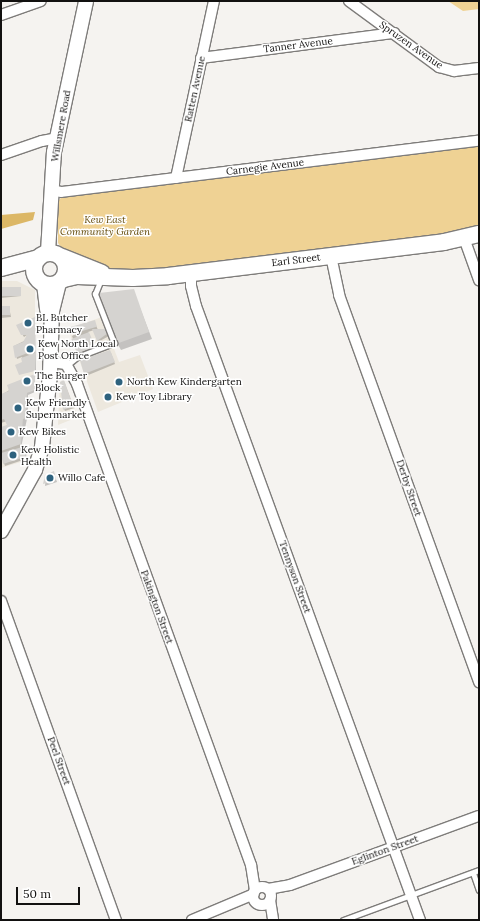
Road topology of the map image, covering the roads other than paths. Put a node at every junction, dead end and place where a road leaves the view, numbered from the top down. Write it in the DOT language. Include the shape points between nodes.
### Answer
graph roads {
  1 [pos="41,1"];
  2 [pos="86,1"];
  3 [pos="214,1"];
  4 [pos="349,1"];
  5 [pos="1,15"];
  6 [pos="394,33"];
  7 [pos="202,58"];
  8 [pos="479,68"];
  9 [pos="57,138"];
  10 [pos="479,141"];
  11 [pos="1,155"];
  12 [pos="176,178"];
  13 [pos="51,190"];
  14 [pos="471,236"];
  15 [pos="50,256"];
  16 [pos="327,256"];
  17 [pos="1,268"];
  18 [pos="1,273"];
  19 [pos="187,273"];
  20 [pos="105,276"];
  21 [pos="479,280"];
  22 [pos="51,281"];
  23 [pos="50,362"];
  24 [pos="67,365"];
  25 [pos="48,396"];
  26 [pos="1,531"];
  27 [pos="1,601"];
  28 [pos="479,682"];
  29 [pos="479,816"];
  30 [pos="393,847"];
  31 [pos="479,870"];
  32 [pos="473,873"];
  33 [pos="479,890"];
  34 [pos="262,895"];
  35 [pos="411,895"];
  36 [pos="116,920"];
  37 [pos="192,920"];
  38 [pos="272,920"];
  39 [pos="345,920"];
  40 [pos="420,920"];
  1 -- 5 [label="street"];
  2 -- 9 [label="main road, Willsmere Road"];
  3 -- 7 [label="street, Ratten Avenue"];
  4 -- 6 [label="street, Spruzen Avenue"];
  6 -- 7 [label="street, Tanner Avenue"];
  6 -- 8 [label="street, Spruzen Avenue" via="443,69 454,71"];
  7 -- 12 [label="street, Ratten Avenue"];
  9 -- 11 [label="street" via="42,140"];
  9 -- 13 [label="main road, Willsmere Road"];
  10 -- 12 [label="street, Carnegie Avenue"];
  12 -- 13 [label="street, Carnegie Avenue" via="61,192"];
  13 -- 15 [label="main road, Willsmere Road"];
  14 -- 16 [label="main road, Earl Street"];
  14 -- 21 [label="street"];
  15 -- 17 [label="main road"];
  15 -- 20 [label="main road, Earl Street"];
  15 -- 22 [label="main road" via="66,268"];
  15 -- 22 [label="main road" via="34,269"];
  16 -- 19 [label="main road, Earl Street"];
  16 -- 28 [label="street, Derby Street" via="326,270 338,295"];
  18 -- 22 [label="main road, Earl Street"];
  19 -- 20 [label="main road, Earl Street"];
  19 -- 30 [label="street, Tennyson Street" via="185,285 196,306"];
  20 -- 22 [label="main road, Earl Street" via="77,276"];
  20 -- 24 [label="lane" via="96,294 114,343 77,357"];
  22 -- 23 [label="main road"];
  22 -- 25 [label="main road" via="45,362"];
  23 -- 24 [label="street"];
  23 -- 25 [label="main road"];
  24 -- 34 [label="street, Pakington Street" via="77,384"];
  25 -- 26 [label="main road" via="45,432 36,465"];
  27 -- 36 [label="street, Peel Street"];
  29 -- 30 [label="street, Eglinton Street"];
  30 -- 34 [label="street, Eglinton Street"];
  30 -- 35 [label="street, Tennyson Street"];
  31 -- 32 [label="lane"];
  32 -- 33 [label="lane"];
  32 -- 35 [label="lane"];
  34 -- 37 [label="street, Eglinton Street"];
  34 -- 38 [label="street, Pakington Street"];
  35 -- 39 [label="lane"];
  35 -- 40 [label="street, Tennyson Street"];
}
